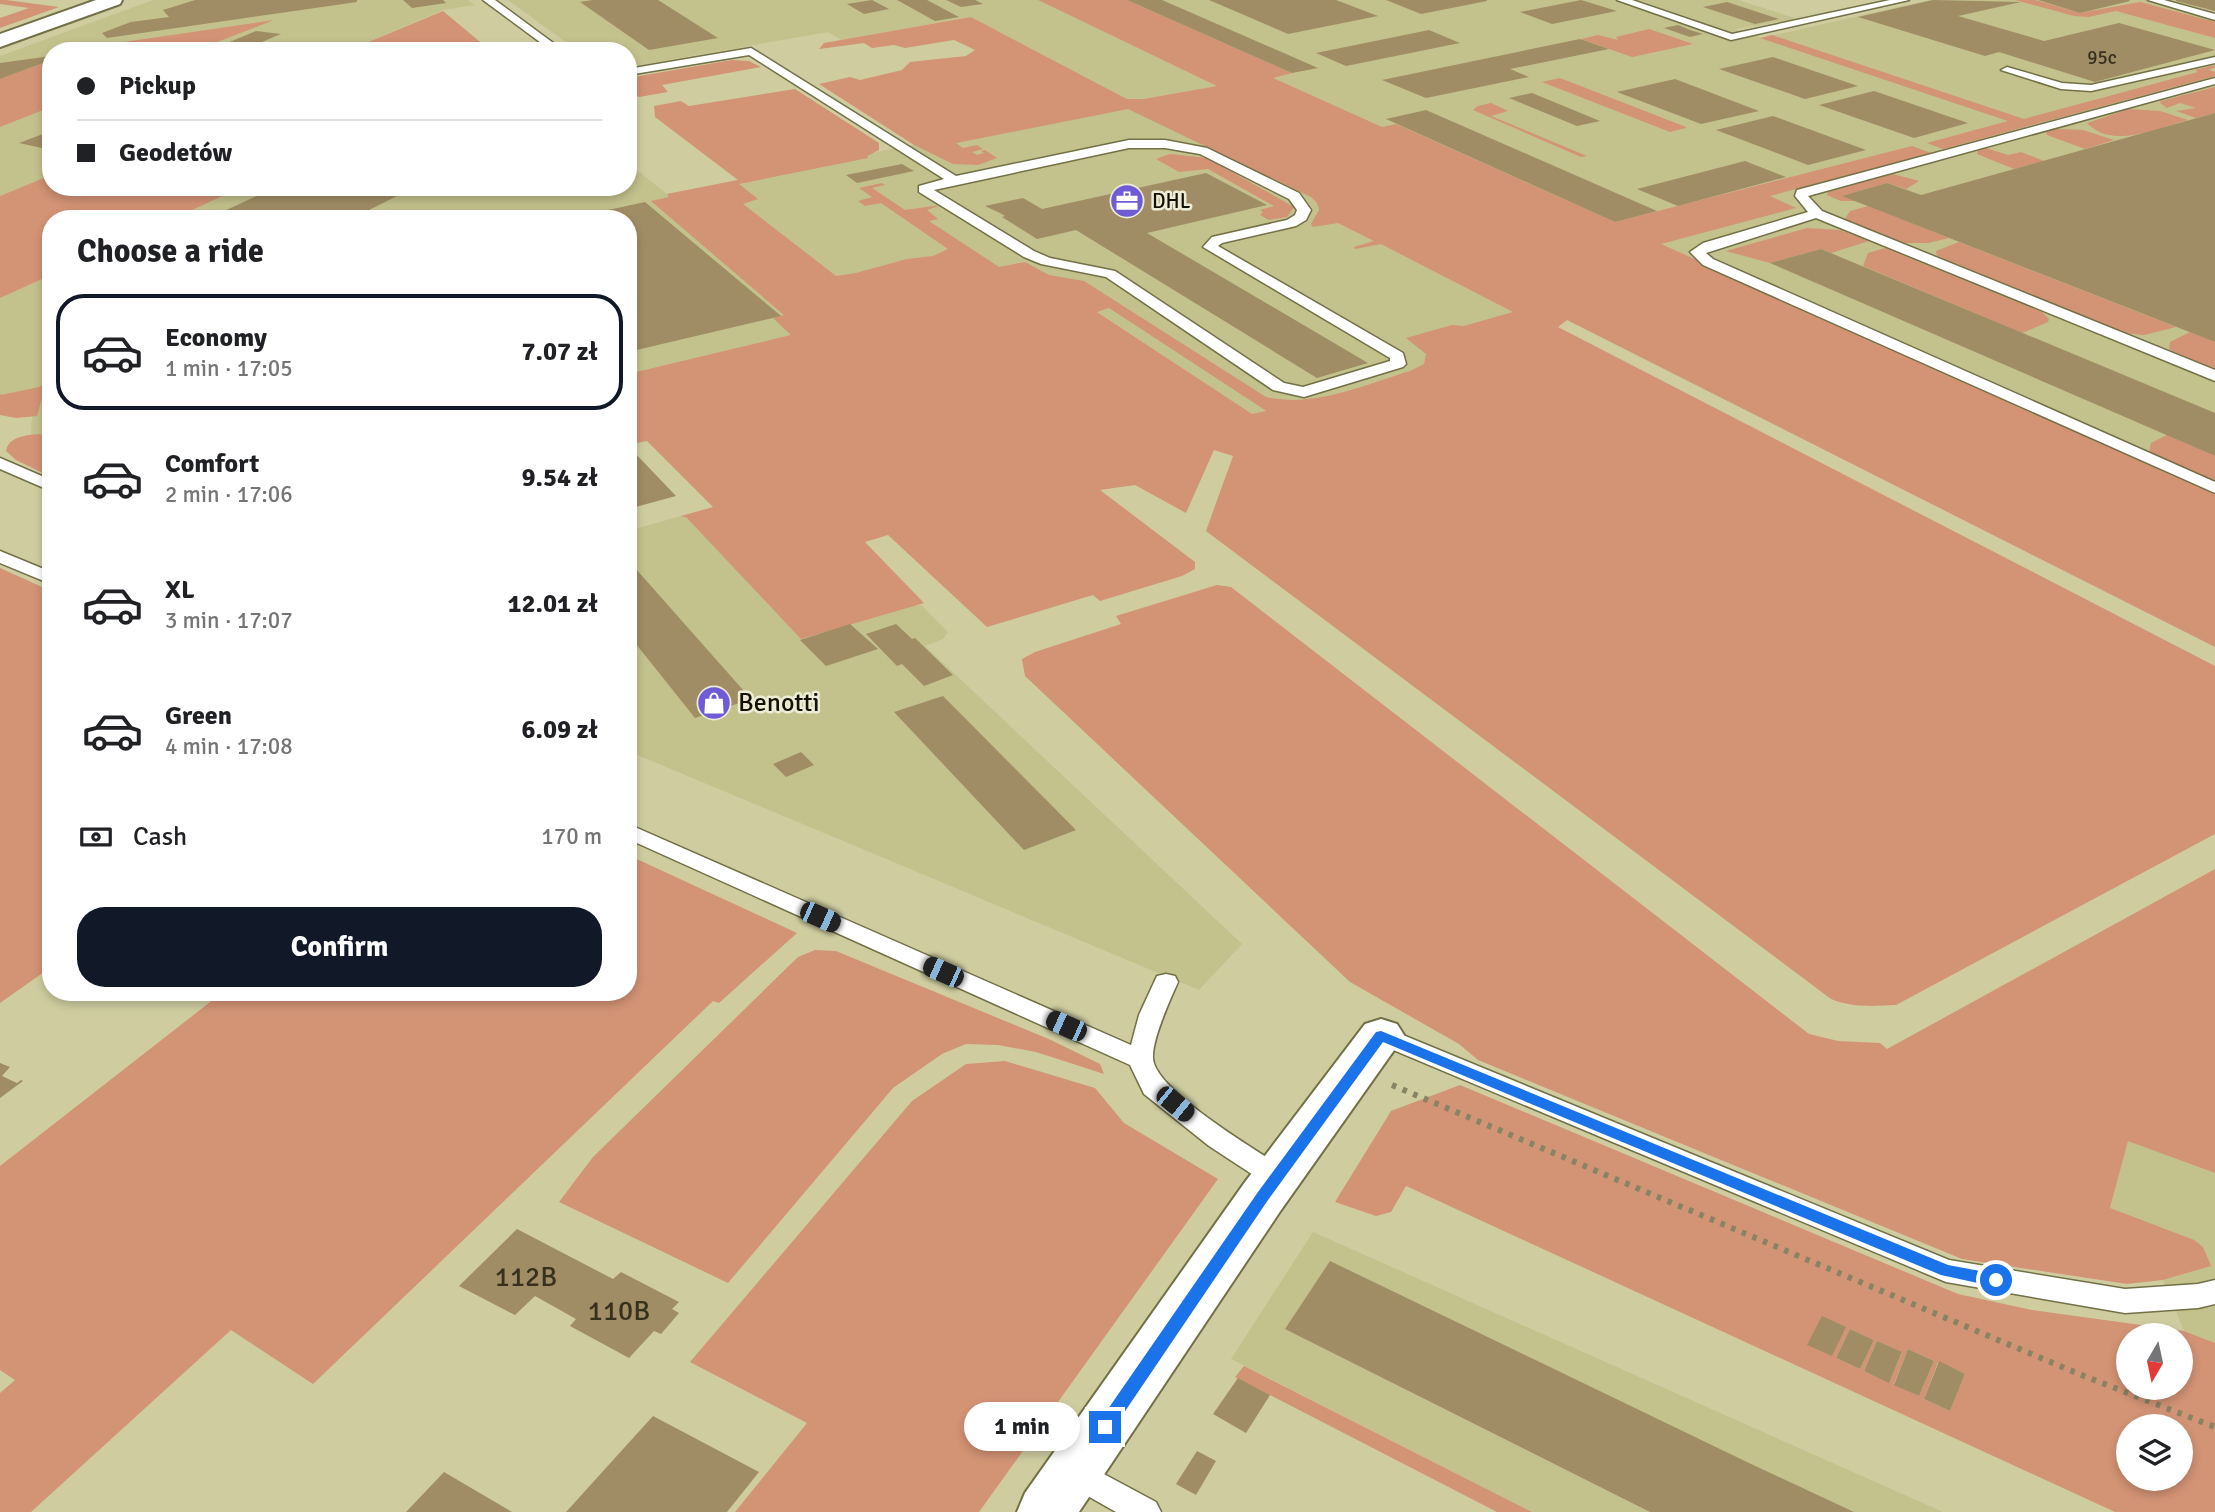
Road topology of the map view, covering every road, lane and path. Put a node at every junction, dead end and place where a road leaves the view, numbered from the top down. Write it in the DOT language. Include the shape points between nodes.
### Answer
graph roads {
  1 [pos="113,0"];
  2 [pos="488,0"];
  3 [pos="1622,0"];
  4 [pos="1847,0"];
  5 [pos="1904,0"];
  6 [pos="2153,0"];
  7 [pos="1871,7"];
  8 [pos="2215,17"];
  9 [pos="0,41"];
  10 [pos="546,42"];
  11 [pos="2215,60"];
  12 [pos="637,70"];
  13 [pos="2007,70"];
  14 [pos="2215,81"];
  15 [pos="954,180"];
  16 [pos="1817,214"];
  17 [pos="2215,376"];
  18 [pos="0,463"];
  19 [pos="42,482"];
  20 [pos="2215,488"];
  21 [pos="0,556"];
  22 [pos="42,575"];
  23 [pos="637,835"];
  24 [pos="1166,982"];
  25 [pos="1368,1052"];
  26 [pos="1140,1059"];
  27 [pos="1277,1177"];
  28 [pos="2215,1292"];
  29 [pos="2215,1427"];
  30 [pos="1060,1492"];
  31 [pos="1145,1512"];
  1 -- 9 [label="street"];
  2 -- 10 [label="lane"];
  3 -- 7 [label="lane" via="1731,37"];
  4 -- 7 [label="lane"];
  5 -- 7 [label="lane"];
  6 -- 8 [label="lane"];
  11 -- 13 [label="lane" via="2091,88 2061,86"];
  12 -- 15 [label="lane" via="751,51"];
  14 -- 16 [label="lane" via="1802,193"];
  15 -- 15 [label="lane" via="1129,144 1203,151 1294,196 1304,210 1292,223 1217,240 1210,247 1398,356 1398,364 1304,392 1279,387 1110,274 1029,254 924,189"];
  16 -- 17 [label="lane"];
  16 -- 20 [label="lane" via="1708,246 1697,252 1698,256"];
  18 -- 19 [label="lane"];
  21 -- 22 [label="lane"];
  23 -- 26 [label="lane"];
  24 -- 26 [label="lane" via="1151,1015"];
  25 -- 27 [label="street"];
  25 -- 28 [label="lane" via="1946,1271 2125,1301"];
  25 -- 29 [label="path" via="2079,1374"];
  26 -- 27 [label="lane" via="1153,1087 1218,1139"];
  27 -- 30 [label="street"];
  30 -- 31 [label="lane"];
}
